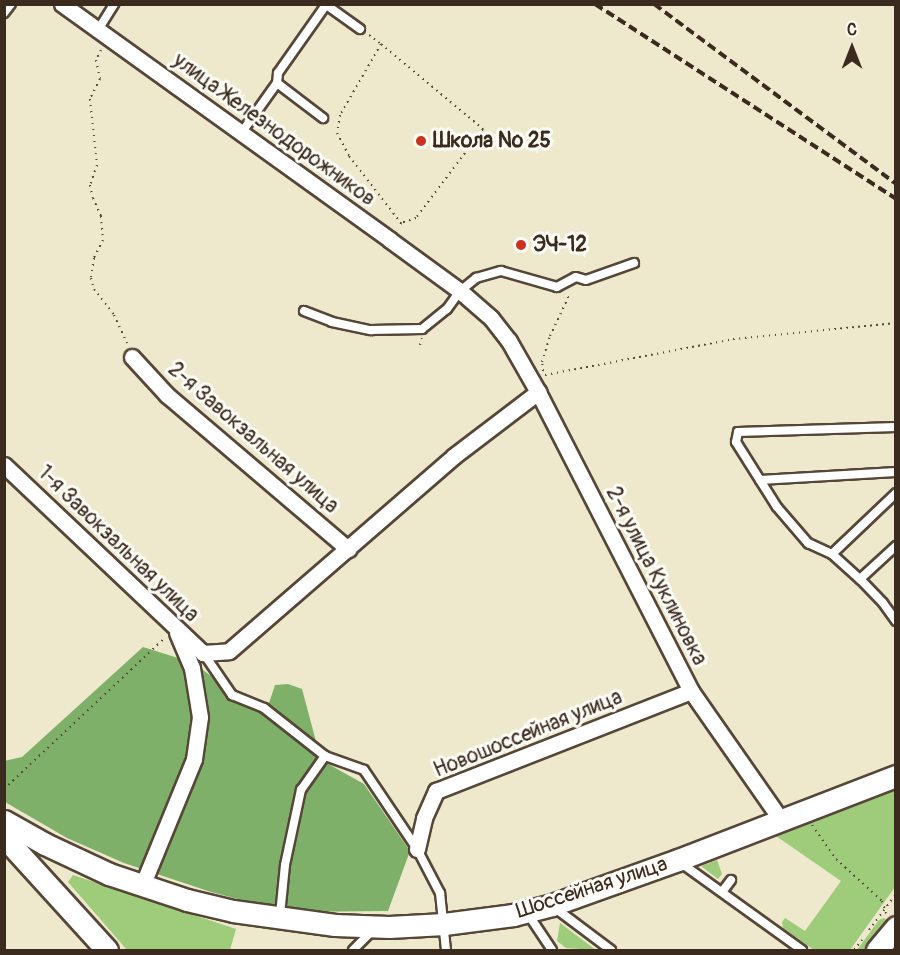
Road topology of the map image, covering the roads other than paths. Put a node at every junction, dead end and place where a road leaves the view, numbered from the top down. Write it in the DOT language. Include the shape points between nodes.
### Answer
graph roads {
  1 [pos="11,4"];
  2 [pos="62,4"];
  3 [pos="114,4"];
  4 [pos="326,5"];
  5 [pos="4,12"];
  6 [pos="360,29"];
  7 [pos="103,33"];
  8 [pos="277,83"];
  9 [pos="323,118"];
  10 [pos="242,132"];
  11 [pos="634,263"];
  12 [pos="460,291"];
  13 [pos="304,311"];
  14 [pos="509,341"];
  15 [pos="132,357"];
  16 [pos="538,382"];
  17 [pos="896,427"];
  18 [pos="4,465"];
  19 [pos="896,472"];
  20 [pos="760,480"];
  21 [pos="896,493"];
  22 [pos="896,546"];
  23 [pos="348,549"];
  24 [pos="832,554"];
  25 [pos="860,579"];
  26 [pos="896,621"];
  27 [pos="175,629"];
  28 [pos="203,653"];
  29 [pos="691,691"];
  30 [pos="325,756"];
  31 [pos="896,776"];
  32 [pos="781,820"];
  33 [pos="4,821"];
  34 [pos="7,846"];
  35 [pos="417,849"];
  36 [pos="678,860"];
  37 [pos="731,880"];
  38 [pos="142,886"];
  39 [pos="722,892"];
  40 [pos="552,905"];
  41 [pos="527,912"];
  42 [pos="890,919"];
  43 [pos="280,920"];
  44 [pos="444,924"];
  45 [pos="376,926"];
  46 [pos="108,951"];
  47 [pos="353,951"];
  48 [pos="446,951"];
  49 [pos="552,951"];
  50 [pos="611,951"];
  51 [pos="802,951"];
  52 [pos="877,951"];
  1 -- 5 [label="lane"];
  2 -- 7 [label="street, улица Железнодорожников"];
  3 -- 7 [label="lane"];
  4 -- 6 [label="lane"];
  4 -- 8 [label="lane" via="278,73"];
  7 -- 10 [label="street, улица Железнодорожников"];
  8 -- 9 [label="lane"];
  8 -- 10 [label="lane"];
  10 -- 12 [label="street, улица Железнодорожников"];
  11 -- 12 [label="lane" via="586,280 576,277 557,287 501,271 476,278"];
  12 -- 13 [label="lane" via="447,309 423,329 371,330"];
  12 -- 14 [label="street, улица Железнодорожников" via="491,318"];
  14 -- 16 [label="street, 2-я улица Куклиновка"];
  15 -- 23 [label="street, 2-я Завокзальная улица" via="167,395"];
  16 -- 23 [label="street"];
  16 -- 29 [label="street, 2-я улица Куклиновка"];
  17 -- 20 [label="lane" via="738,432 736,442"];
  18 -- 27 [label="street, 1-я Завокзальная улица"];
  19 -- 20 [label="lane"];
  20 -- 24 [label="lane" via="808,543"];
  21 -- 24 [label="lane"];
  22 -- 25 [label="lane"];
  23 -- 28 [label="street" via="229,651"];
  24 -- 25 [label="lane"];
  25 -- 26 [label="lane"];
  27 -- 28 [label="street, 1-я Завокзальная улица"];
  27 -- 38 [label="street" via="192,668 200,717 194,759"];
  28 -- 30 [label="lane" via="232,695 264,708"];
  29 -- 32 [label="street, 2-я улица Куклиновка"];
  29 -- 35 [label="street, Новошоссейная улица" via="436,791"];
  30 -- 35 [label="lane" via="364,770"];
  30 -- 43 [label="lane" via="301,790 285,865"];
  31 -- 32 [label="main road, Шоссейная улица"];
  32 -- 36 [label="main road, Шоссейная улица"];
  33 -- 38 [label="main road, Шоссейная улица" via="77,860"];
  34 -- 46 [label="main road"];
  35 -- 44 [label="lane" via="440,893"];
  36 -- 39 [label="lane"];
  36 -- 40 [label="main road, Шоссейная улица"];
  37 -- 39 [label="lane"];
  38 -- 43 [label="main road, Шоссейная улица"];
  39 -- 51 [label="lane"];
  40 -- 41 [label="main road, Шоссейная улица"];
  40 -- 50 [label="lane"];
  41 -- 44 [label="main road, Шоссейная улица"];
  41 -- 49 [label="lane"];
  42 -- 52 [label="main road"];
  43 -- 45 [label="main road, Шоссейная улица"];
  44 -- 45 [label="main road, Шоссейная улица"];
  44 -- 48 [label="lane"];
  45 -- 47 [label="lane"];
}
